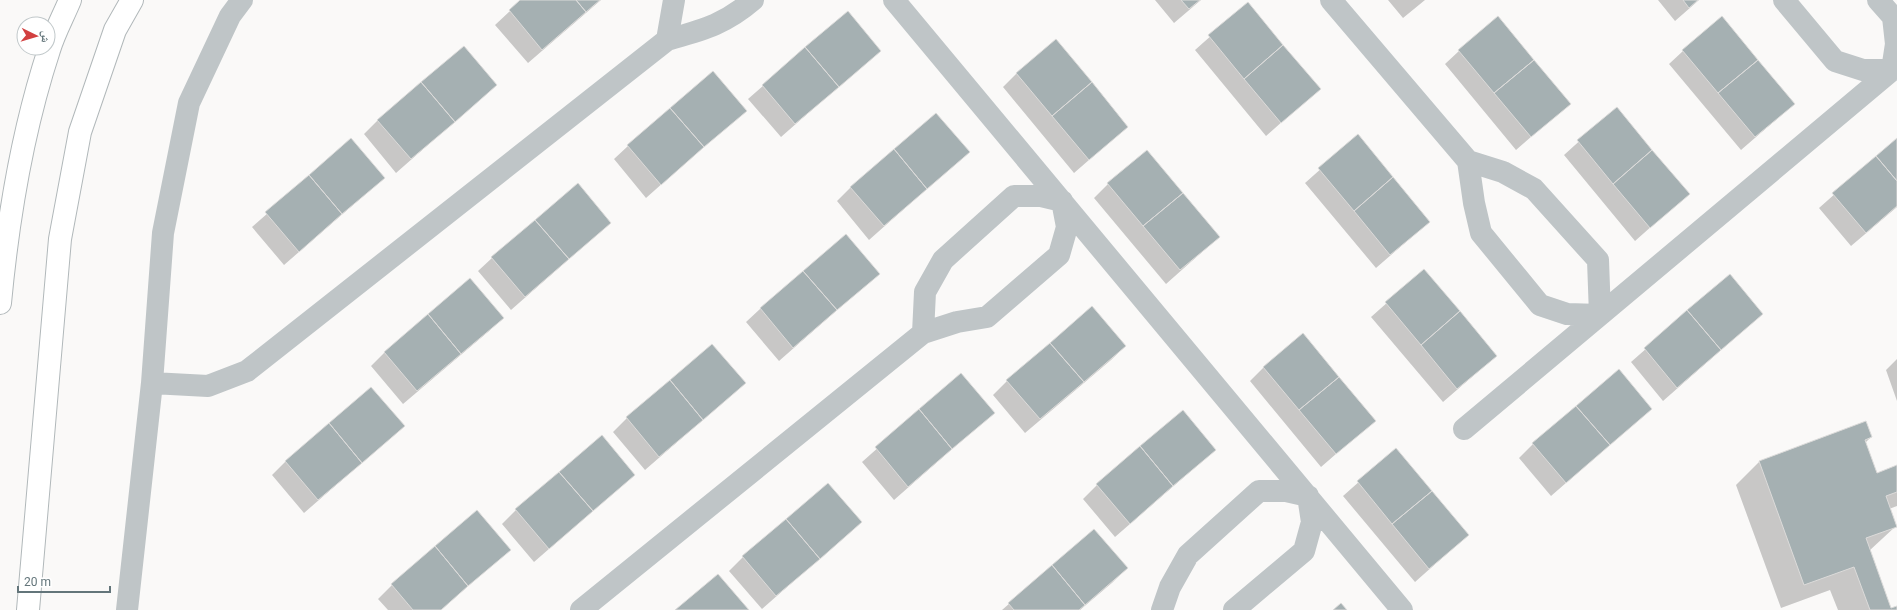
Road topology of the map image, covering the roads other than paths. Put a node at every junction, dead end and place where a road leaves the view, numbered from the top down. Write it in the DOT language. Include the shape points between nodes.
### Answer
graph roads {
  1 [pos="70,0"];
  2 [pos="132,0"];
  3 [pos="242,0"];
  4 [pos="674,0"];
  5 [pos="753,0"];
  6 [pos="894,0"];
  7 [pos="1332,0"];
  8 [pos="1784,0"];
  9 [pos="1878,0"];
  10 [pos="667,40"];
  11 [pos="1894,68"];
  12 [pos="1468,162"];
  13 [pos="1062,202"];
  14 [pos="0,303"];
  15 [pos="1600,315"];
  16 [pos="923,333"];
  17 [pos="152,383"];
  18 [pos="1464,430"];
  19 [pos="1308,496"];
  20 [pos="28,610"];
  21 [pos="127,610"];
  22 [pos="581,610"];
  23 [pos="1162,610"];
  24 [pos="1234,610"];
  25 [pos="1402,610"];
  1 -- 14 [label="main road" via="49,50 24,138 3,268"];
  2 -- 20 [label="main road" via="115,30 80,132 60,239"];
  3 -- 17 [label="street" via="230,16 189,103 163,233"];
  4 -- 10 [label="street"];
  5 -- 10 [label="street" via="713,26"];
  6 -- 13 [label="street"];
  7 -- 12 [label="street"];
  8 -- 11 [label="street" via="1835,61 1862,70"];
  9 -- 11 [label="street" via="1893,17 1896,44"];
  10 -- 17 [label="street" via="247,371 208,386"];
  11 -- 15 [label="street"];
  12 -- 15 [label="street" via="1503,172 1534,189 1598,260"];
  12 -- 15 [label="street" via="1481,234 1540,305 1567,314"];
  13 -- 16 [label="street" via="1067,227 1059,255 987,316"];
  13 -- 16 [label="street" via="1041,196 1014,196 943,260 925,292"];
  13 -- 19 [label="street"];
  15 -- 18 [label="street"];
  16 -- 22 [label="street"];
  17 -- 21 [label="street"];
  19 -- 23 [label="street" via="1286,491 1259,491 1188,555 1170,587"];
  19 -- 24 [label="street" via="1312,522 1304,551"];
  19 -- 25 [label="street"];
}
